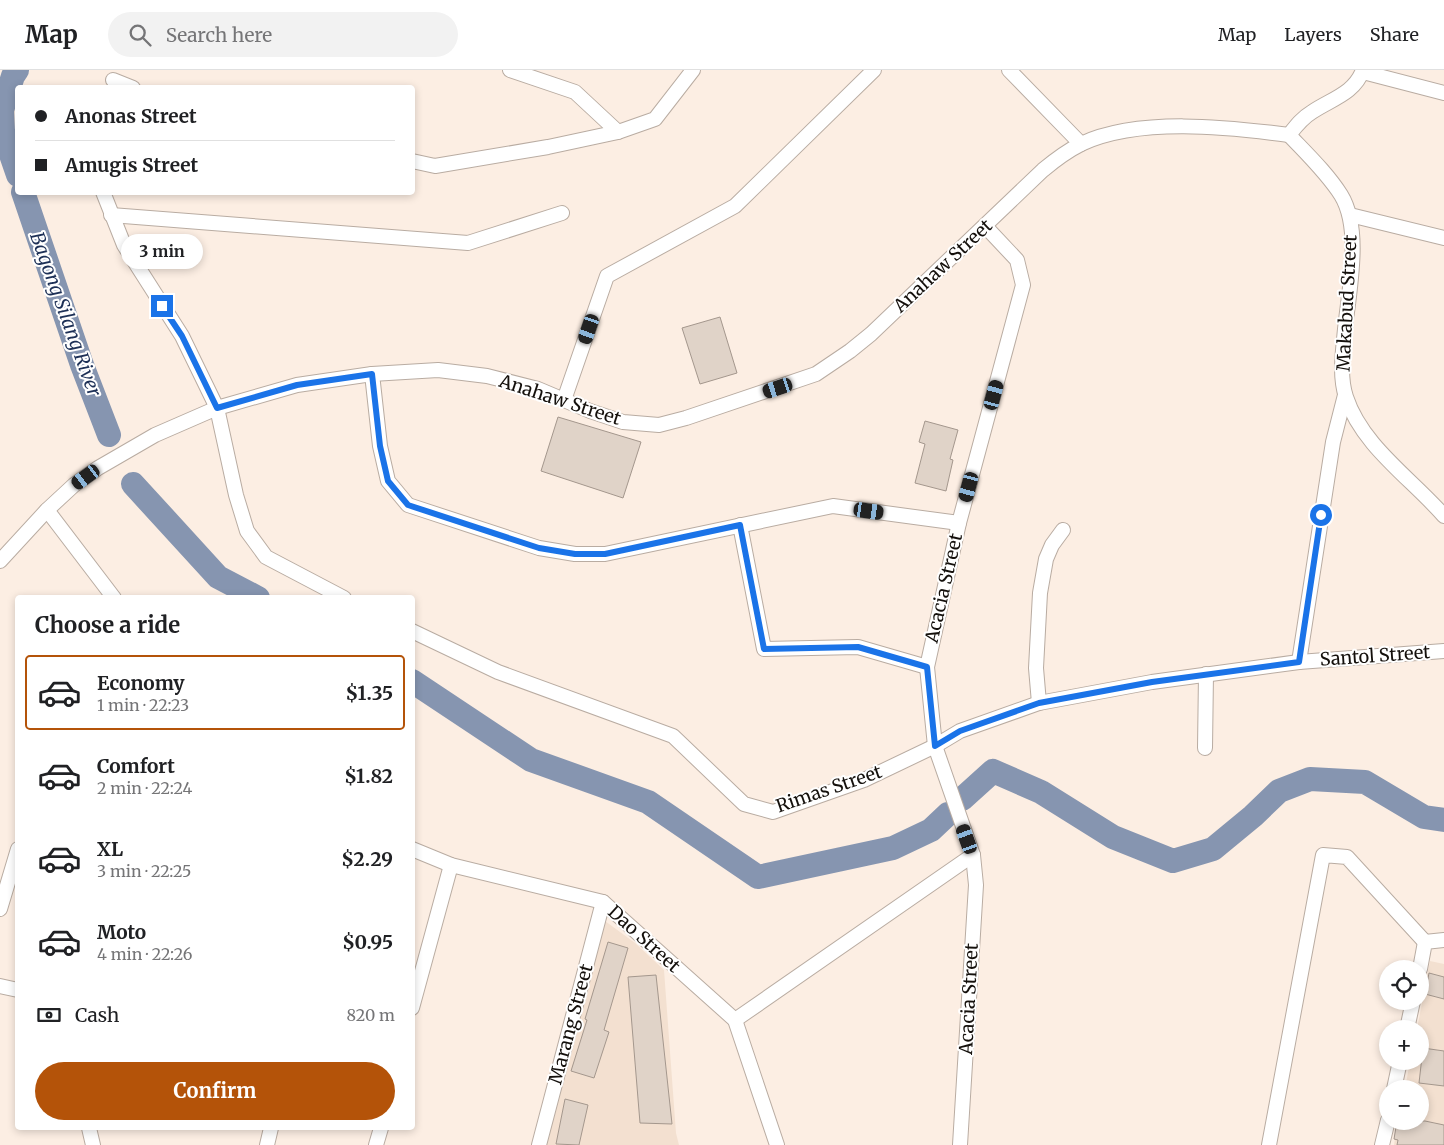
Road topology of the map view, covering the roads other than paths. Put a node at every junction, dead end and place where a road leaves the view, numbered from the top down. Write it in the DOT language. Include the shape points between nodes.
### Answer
graph roads {
  1 [pos="510,70"];
  2 [pos="693,70"];
  3 [pos="1009,70"];
  4 [pos="1363,71"];
  5 [pos="865,73"];
  6 [pos="113,79"];
  7 [pos="126,85"];
  8 [pos="1444,93"];
  9 [pos="618,132"];
  10 [pos="1289,135"];
  11 [pos="1081,144"];
  12 [pos="415,162"];
  13 [pos="104,195"];
  14 [pos="562,213"];
  15 [pos="110,215"];
  16 [pos="1350,215"];
  17 [pos="986,226"];
  18 [pos="1444,238"];
  19 [pos="372,374"];
  20 [pos="1346,395"];
  21 [pos="564,400"];
  22 [pos="217,408"];
  23 [pos="47,510"];
  24 [pos="1444,516"];
  25 [pos="959,523"];
  26 [pos="740,525"];
  27 [pos="1064,530"];
  28 [pos="0,561"];
  29 [pos="112,595"];
  30 [pos="338,595"];
  31 [pos="415,632"];
  32 [pos="1444,651"];
  33 [pos="1299,662"];
  34 [pos="927,667"];
  35 [pos="1206,674"];
  36 [pos="1039,703"];
  37 [pos="935,746"];
  38 [pos="1205,748"];
  39 [pos="415,849"];
  40 [pos="972,855"];
  41 [pos="15,859"];
  42 [pos="450,865"];
  43 [pos="603,902"];
  44 [pos="0,909"];
  45 [pos="1444,940"];
  46 [pos="1426,942"];
  47 [pos="1422,960"];
  48 [pos="0,986"];
  49 [pos="15,989"];
  50 [pos="415,997"];
  51 [pos="735,1020"];
  52 [pos="89,1130"];
  53 [pos="271,1130"];
  54 [pos="380,1130"];
  55 [pos="1386,1130"];
  56 [pos="93,1145"];
  57 [pos="267,1145"];
  58 [pos="376,1145"];
  59 [pos="539,1145"];
  60 [pos="777,1145"];
  61 [pos="960,1145"];
  62 [pos="1269,1145"];
  63 [pos="1382,1145"];
  1 -- 9 [label="street" via="575,92"];
  2 -- 9 [label="street" via="655,119"];
  3 -- 11 [label="street"];
  4 -- 8 [label="street"];
  4 -- 10 [label="street" via="1350,89 1311,112"];
  5 -- 21 [label="street" via="735,206 607,276"];
  6 -- 7 [label="street"];
  9 -- 12 [label="street" via="434,166"];
  10 -- 11 [label="street, Anahaw Street" via="1162,127 1134,130"];
  10 -- 16 [label="street, Makabud Street" via="1342,196"];
  11 -- 17 [label="street, Anahaw Street" via="1043,170"];
  13 -- 15 [label="street"];
  14 -- 15 [label="street" via="468,243"];
  15 -- 22 [label="street" via="124,245 182,336"];
  16 -- 18 [label="street"];
  16 -- 20 [label="street, Makabud Street" via="1352,244 1343,354"];
  17 -- 21 [label="street, Anahaw Street" via="871,334 816,374 659,425 623,422"];
  17 -- 25 [label="street, Acacia Street" via="1017,260 1023,285"];
  19 -- 21 [label="street, Anahaw Street" via="438,370 487,376 538,389"];
  19 -- 22 [label="street, Anahaw Street" via="297,385"];
  19 -- 26 [label="street" via="380,446 388,481 408,505 539,548 575,554 605,554"];
  20 -- 24 [label="street, Makabud Street" via="1365,433"];
  20 -- 33 [label="street" via="1333,442"];
  22 -- 23 [label="street, Anahaw Street" via="155,435 98,468"];
  22 -- 30 [label="street" via="247,531 266,557"];
  23 -- 28 [label="street, Anahaw Street"];
  23 -- 29 [label="street"];
  25 -- 26 [label="street" via="833,506"];
  25 -- 34 [label="street, Acacia Street"];
  26 -- 34 [label="street" via="764,649 858,647"];
  27 -- 36 [label="street" via="1046,559 1040,593 1036,668"];
  31 -- 37 [label="street, Rimas Street" via="498,672 673,736 744,804 773,812 864,780"];
  32 -- 33 [label="street, Santol Street"];
  33 -- 35 [label="street, Santol Street"];
  34 -- 37 [label="street, Acacia Street"];
  35 -- 36 [label="street, Santol Street"];
  35 -- 38 [label="street"];
  36 -- 37 [label="street, Rimas Street" via="960,731"];
  37 -- 40 [label="street, Acacia Street"];
  39 -- 42 [label="street, Dao Street"];
  40 -- 51 [label="street"];
  40 -- 61 [label="street, Acacia Street" via="976,885"];
  41 -- 44 [label="street"];
  42 -- 43 [label="street, Dao Street"];
  42 -- 50 [label="street"];
  43 -- 51 [label="street, Dao Street"];
  43 -- 59 [label="street, Marang Street"];
  45 -- 46 [label="street"];
  46 -- 47 [label="street"];
  46 -- 62 [label="street" via="1347,857 1323,854"];
  48 -- 49 [label="street"];
  51 -- 60 [label="street, Dao Street"];
  52 -- 56 [label="street"];
  53 -- 57 [label="street"];
  54 -- 58 [label="street"];
  55 -- 63 [label="street"];
}
